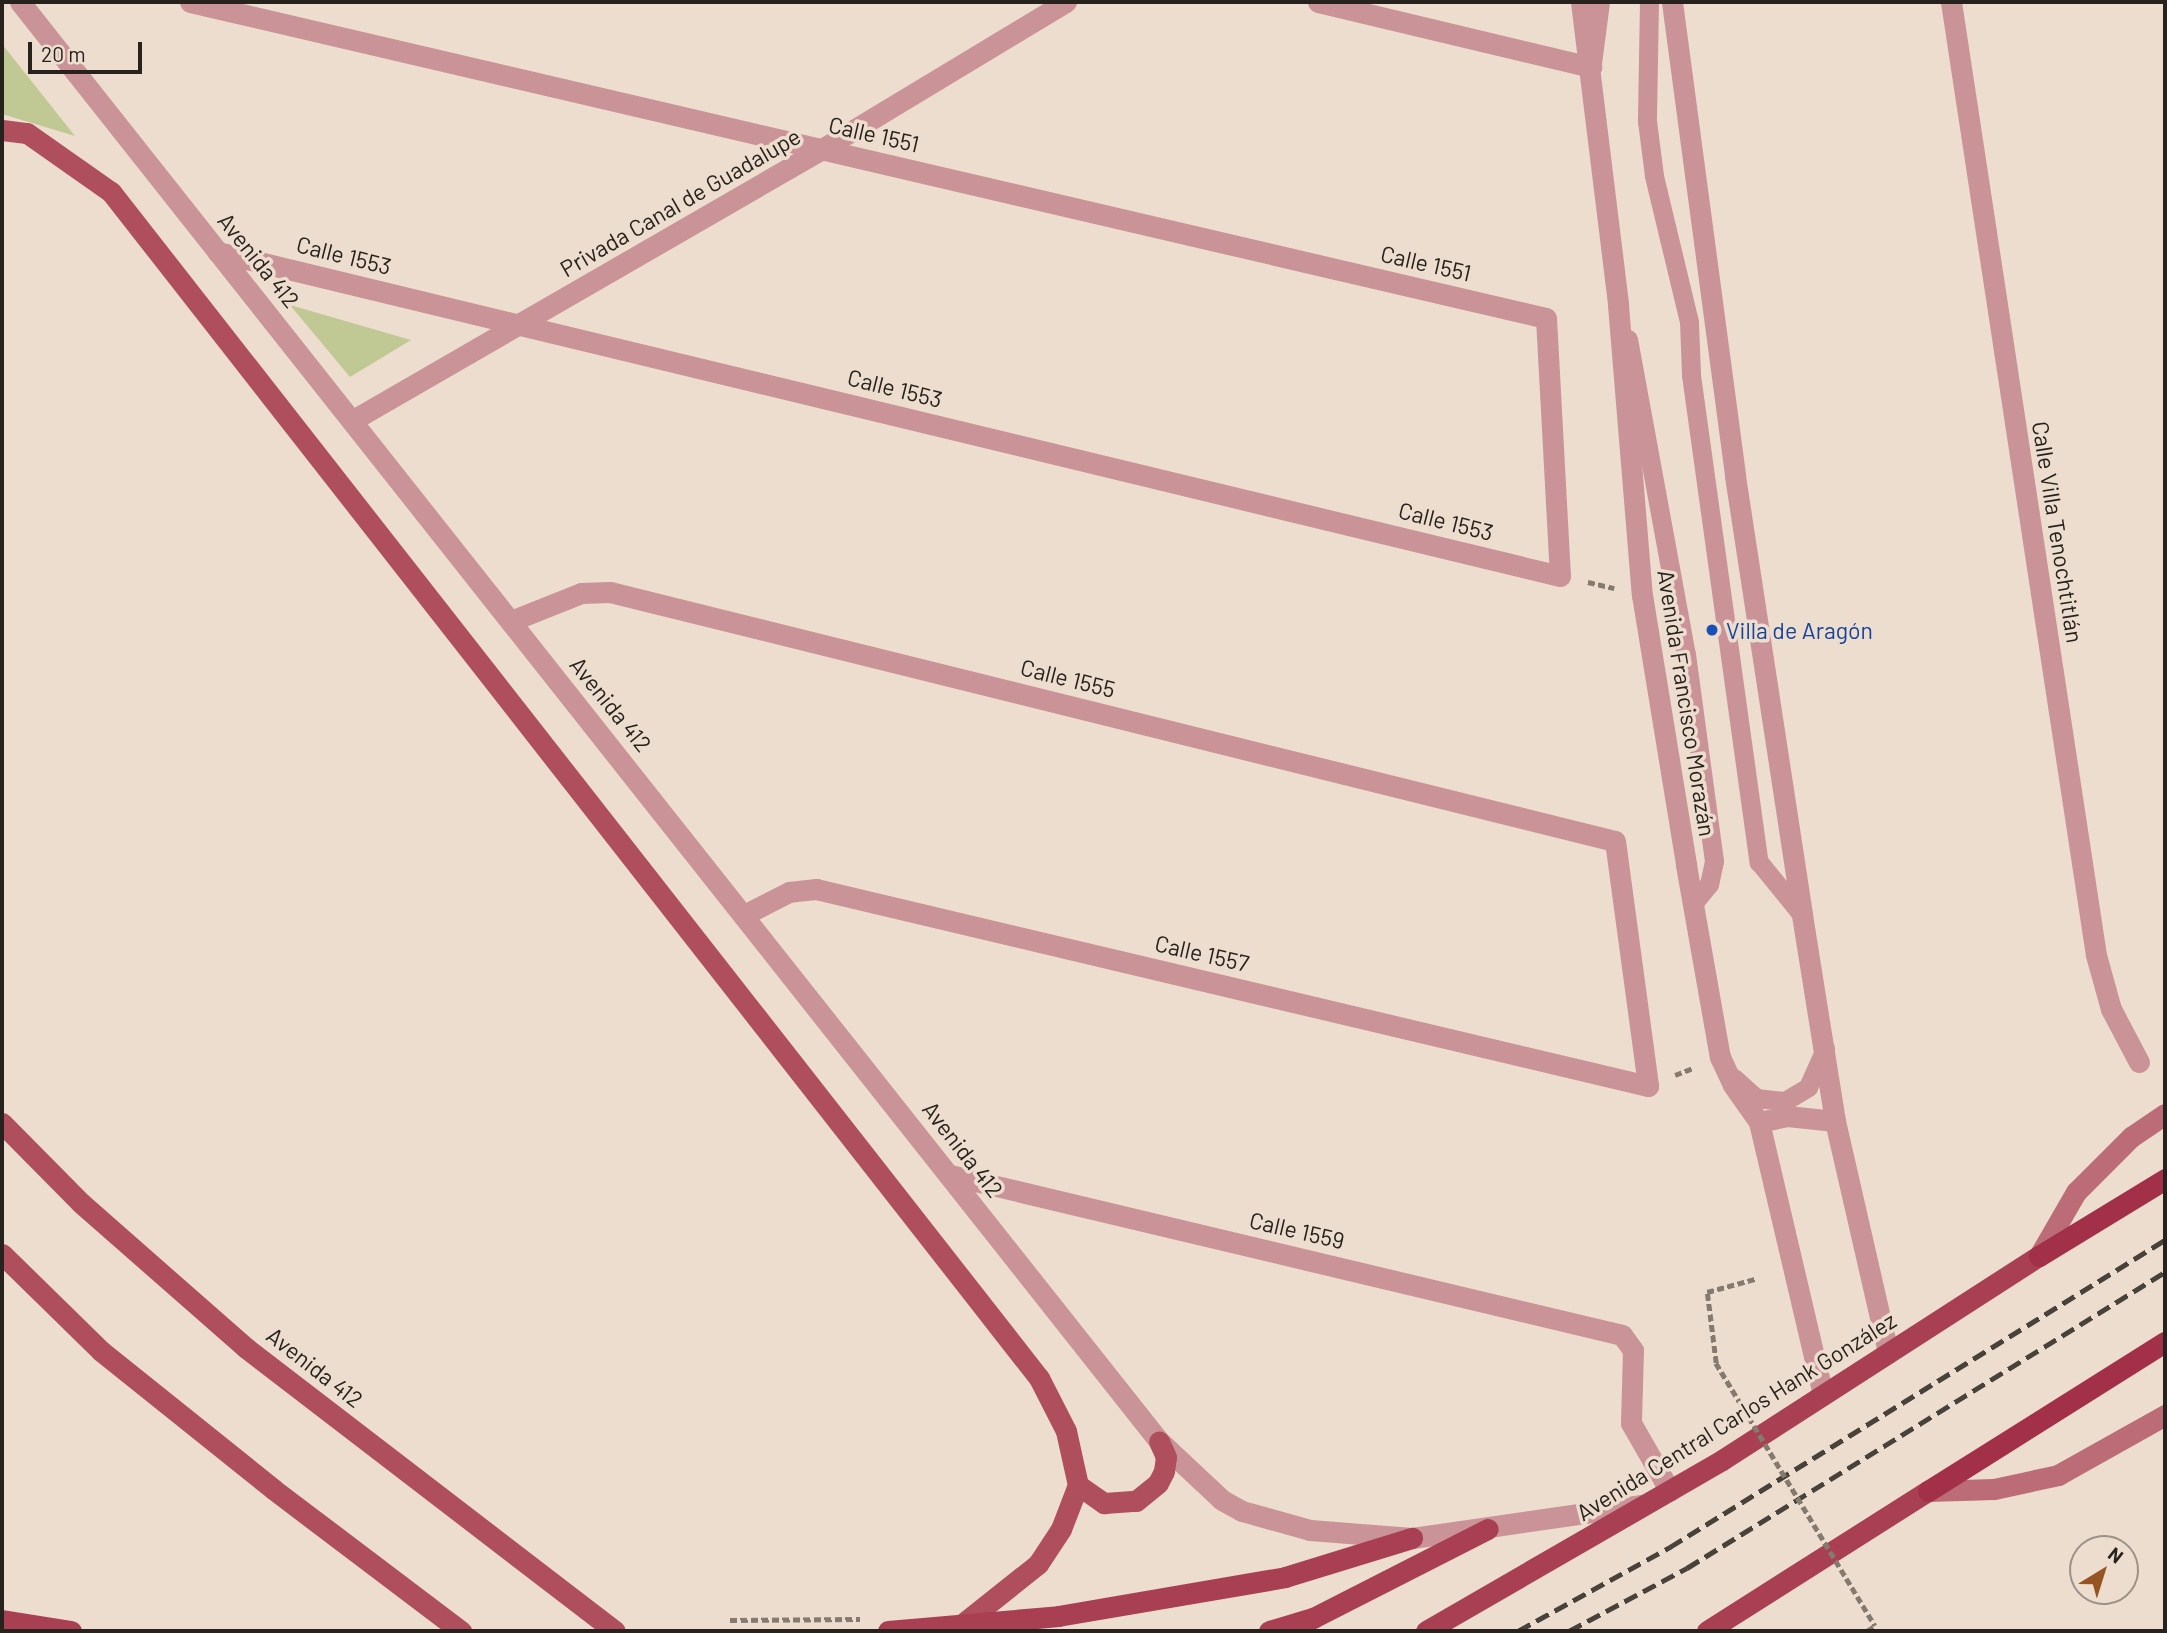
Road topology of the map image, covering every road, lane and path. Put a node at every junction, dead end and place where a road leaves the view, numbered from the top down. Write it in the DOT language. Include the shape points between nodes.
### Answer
graph roads {
  1 [pos="20,2"];
  2 [pos="190,2"];
  3 [pos="1066,2"];
  4 [pos="1318,2"];
  5 [pos="1581,2"];
  6 [pos="1600,2"];
  7 [pos="1649,2"];
  8 [pos="1672,2"];
  9 [pos="1951,2"];
  10 [pos="1591,67"];
  11 [pos="2,130"];
  12 [pos="822,149"];
  13 [pos="218,252"];
  14 [pos="1618,305"];
  15 [pos="521,325"];
  16 [pos="353,420"];
  17 [pos="1560,576"];
  18 [pos="1642,595"];
  19 [pos="511,621"];
  20 [pos="1693,904"];
  21 [pos="746,914"];
  22 [pos="1802,915"];
  23 [pos="1825,1048"];
  24 [pos="1720,1057"];
  25 [pos="2139,1062"];
  26 [pos="1648,1086"];
  27 [pos="2165,1114"];
  28 [pos="1835,1121"];
  29 [pos="1759,1122"];
  30 [pos="2,1123"];
  31 [pos="950,1175"];
  32 [pos="2165,1179"];
  33 [pos="2,1254"];
  34 [pos="2039,1256"];
  35 [pos="1755,1279"];
  36 [pos="2165,1342"];
  37 [pos="1888,1353"];
  38 [pos="1823,1394"];
  39 [pos="2165,1415"];
  40 [pos="1159,1441"];
  41 [pos="1078,1485"];
  42 [pos="1670,1491"];
  43 [pos="1928,1491"];
  44 [pos="1647,1504"];
  45 [pos="1488,1529"];
  46 [pos="1412,1538"];
  47 [pos="2,1620"];
  48 [pos="965,1622"];
  49 [pos="71,1631"];
  50 [pos="461,1631"];
  51 [pos="615,1631"];
  52 [pos="888,1631"];
  53 [pos="1269,1631"];
  54 [pos="1426,1631"];
  55 [pos="1707,1631"];
  56 [pos="1867,1631"];
  1 -- 13 [label="street, Avenida 412"];
  2 -- 12 [label="street, Calle 1551"];
  3 -- 12 [label="street, Privada Canal de Guadalupe"];
  4 -- 10 [label="street"];
  5 -- 10 [label="street, Avenida Francisco Morazán"];
  6 -- 10 [label="lane"];
  7 -- 22 [label="lane" via="1647,121 1654,176 1689,322 1691,375 1759,862"];
  8 -- 22 [label="street" via="1735,476"];
  9 -- 25 [label="street, Calle Villa Tenochtitlán" via="2096,955 2111,1009"];
  10 -- 14 [label="street, Avenida Francisco Morazán"];
  11 -- 41 [label="main road" via="27,133 111,192 1039,1378 1066,1431"];
  12 -- 15 [label="street, Privada Canal de Guadalupe"];
  12 -- 17 [label="street, Calle 1551" via="1546,318"];
  13 -- 15 [label="street, Calle 1553"];
  13 -- 16 [label="street, Avenida 412"];
  14 -- 18 [label="street, Avenida Francisco Morazán"];
  14 -- 20 [label="lane" via="1631,351 1686,654 1714,861 1709,884"];
  15 -- 16 [label="street, Privada Canal de Guadalupe"];
  15 -- 17 [label="street, Calle 1553"];
  16 -- 19 [label="street, Avenida 412"];
  17 -- 18 [label="path"];
  18 -- 20 [label="street, Avenida Francisco Morazán"];
  19 -- 21 [label="street, Avenida 412"];
  19 -- 26 [label="street, Calle 1555" via="581,593 610,592 1615,841"];
  20 -- 24 [label="street, Avenida Francisco Morazán"];
  21 -- 26 [label="street, Calle 1557" via="789,892 816,889"];
  21 -- 31 [label="street, Avenida 412"];
  22 -- 23 [label="street"];
  23 -- 24 [label="lane" via="1808,1087 1785,1101 1756,1098 1738,1083"];
  23 -- 28 [label="street"];
  24 -- 26 [label="path"];
  24 -- 29 [label="street, Avenida Francisco Morazán"];
  27 -- 34 [label="main road, Avenida Central Carlos Hank González" via="2131,1137 2076,1192"];
  28 -- 29 [label="street" via="1787,1116"];
  28 -- 37 [label="street"];
  29 -- 38 [label="street, Avenida Francisco Morazán"];
  30 -- 51 [label="main road, Avenida 412" via="81,1203 246,1348"];
  31 -- 40 [label="street, Avenida 412"];
  31 -- 42 [label="street, Calle 1559" via="1600,1328 1630,1342 1634,1360 1631,1423"];
  32 -- 34 [label="highway, Avenida Central Carlos Hank González"];
  33 -- 50 [label="main road" via="101,1351"];
  34 -- 37 [label="highway, Avenida Central Carlos Hank González"];
  35 -- 56 [label="path, bridge" via="1707,1292 1716,1363 1875,1626"];
  36 -- 43 [label="highway"];
  37 -- 38 [label="highway, Avenida Central Carlos Hank González"];
  38 -- 42 [label="highway, Avenida Central Carlos Hank González"];
  39 -- 43 [label="main road" via="2058,1475 1994,1489"];
  40 -- 41 [label="main road" via="1166,1457 1164,1471 1158,1483 1136,1501 1104,1503"];
  40 -- 46 [label="street, Avenida 412" via="1222,1500 1242,1511 1310,1530"];
  41 -- 48 [label="main road" via="1061,1529 1038,1564"];
  42 -- 44 [label="highway, Avenida Central Carlos Hank González"];
  43 -- 55 [label="highway"];
  44 -- 45 [label="street, Avenida 412"];
  44 -- 54 [label="highway, Avenida Central Carlos Hank González"];
  45 -- 46 [label="street, Avenida 412"];
  45 -- 53 [label="highway" via="1313,1618"];
  46 -- 48 [label="highway" via="1285,1577 1058,1616"];
  47 -- 49 [label="highway"];
  48 -- 52 [label="highway"];
}
